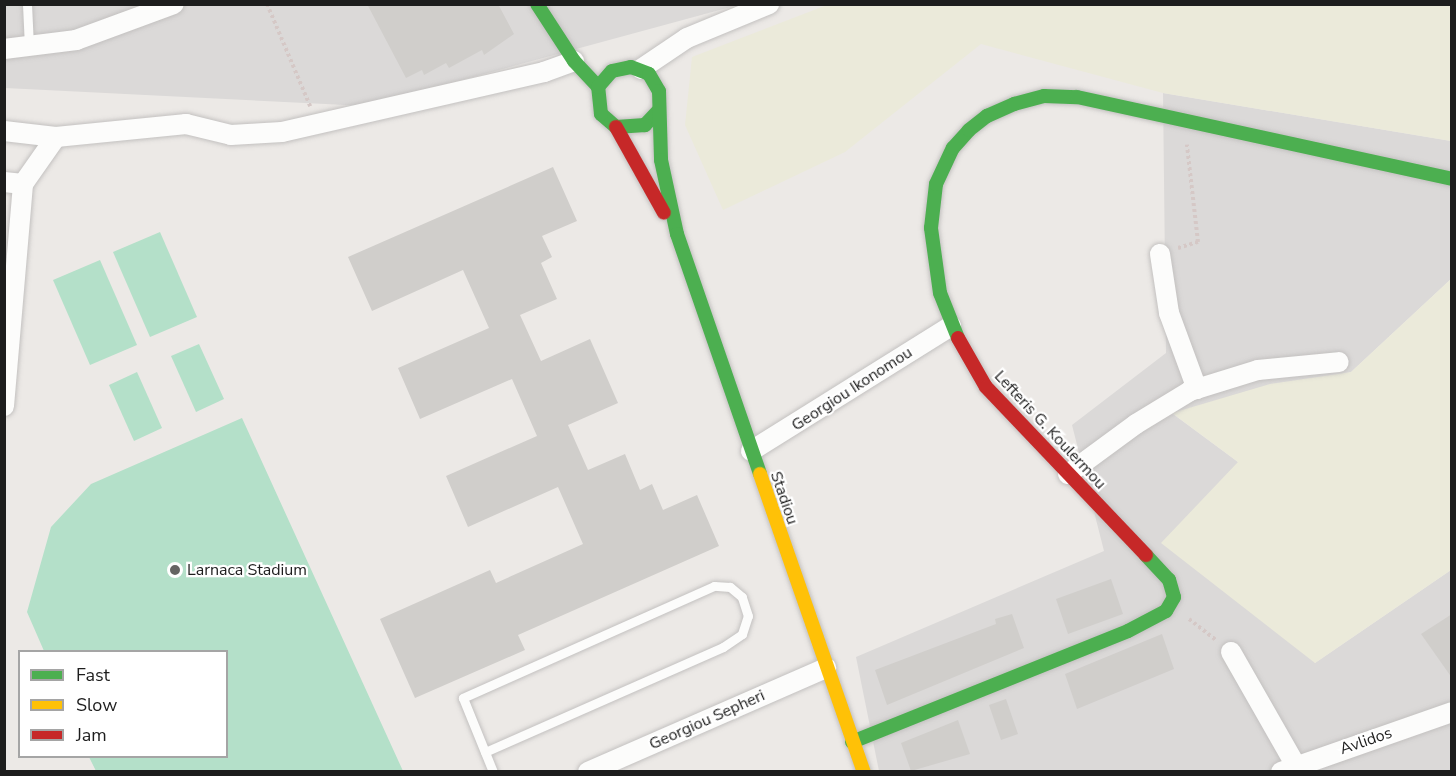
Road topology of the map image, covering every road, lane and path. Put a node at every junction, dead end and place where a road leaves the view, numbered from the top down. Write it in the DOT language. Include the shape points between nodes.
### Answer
graph roads {
  1 [pos="27,4"];
  2 [pos="174,4"];
  3 [pos="267,4"];
  4 [pos="537,4"];
  5 [pos="769,4"];
  6 [pos="29,47"];
  7 [pos="4,48"];
  8 [pos="574,61"];
  9 [pos="641,69"];
  10 [pos="598,87"];
  11 [pos="659,110"];
  12 [pos="1184,120"];
  13 [pos="318,126"];
  14 [pos="616,127"];
  15 [pos="4,131"];
  16 [pos="56,137"];
  17 [pos="1452,179"];
  18 [pos="14,183"];
  19 [pos="677,234"];
  20 [pos="1160,254"];
  21 [pos="951,326"];
  22 [pos="1339,362"];
  23 [pos="1197,389"];
  24 [pos="4,406"];
  25 [pos="751,451"];
  26 [pos="1068,474"];
  27 [pos="1171,604"];
  28 [pos="1231,652"];
  29 [pos="826,668"];
  30 [pos="1452,712"];
  31 [pos="852,742"];
  32 [pos="485,752"];
  33 [pos="1288,769"];
  34 [pos="493,771"];
  35 [pos="588,771"];
  36 [pos="864,771"];
  1 -- 6 [label="lane"];
  2 -- 6 [label="street" via="76,40"];
  3 -- 13 [label="path"];
  4 -- 8 [label="street"];
  5 -- 9 [label="street" via="687,38"];
  6 -- 7 [label="street"];
  8 -- 10 [label="street"];
  8 -- 13 [label="street" via="543,72"];
  9 -- 10 [label="street" via="622,67 605,77"];
  9 -- 11 [label="street" via="656,82"];
  10 -- 14 [label="street" via="601,114"];
  11 -- 14 [label="street" via="645,125 626,130"];
  11 -- 19 [label="street, Stadiou" via="660,160"];
  12 -- 17 [label="street, Lefteris G. Koulermou"];
  12 -- 20 [label="path" via="1198,242"];
  12 -- 21 [label="street, Lefteris G. Koulermou" via="1077,97 1044,96 987,116 969,130 953,148 936,184 931,228 940,293"];
  13 -- 16 [label="street" via="231,135 186,124"];
  14 -- 19 [label="street, Stadiou"];
  15 -- 16 [label="street"];
  16 -- 18 [label="street"];
  18 -- 24 [label="street"];
  19 -- 25 [label="street, Stadiou"];
  20 -- 23 [label="street" via="1169,313"];
  21 -- 25 [label="street, Georgiou Ikonomou"];
  21 -- 26 [label="street, Lefteris G. Koulermou" via="986,387"];
  22 -- 23 [label="street" via="1258,370"];
  23 -- 26 [label="street" via="1162,406"];
  25 -- 29 [label="street, Stadiou"];
  26 -- 27 [label="street, Lefteris G. Koulermou" via="1169,580 1174,597"];
  27 -- 28 [label="path"];
  27 -- 31 [label="street" via="1156,619"];
  28 -- 33 [label="street"];
  29 -- 31 [label="street, Stadiou"];
  29 -- 35 [label="street, Georgiou Sepheri"];
  30 -- 33 [label="street, Avlidos"];
  31 -- 36 [label="street, Stadiou"];
  32 -- 32 [label="lane" via="463,698 714,585 730,587 742,597 748,616 742,634 723,647"];
  32 -- 34 [label="lane"];
}
